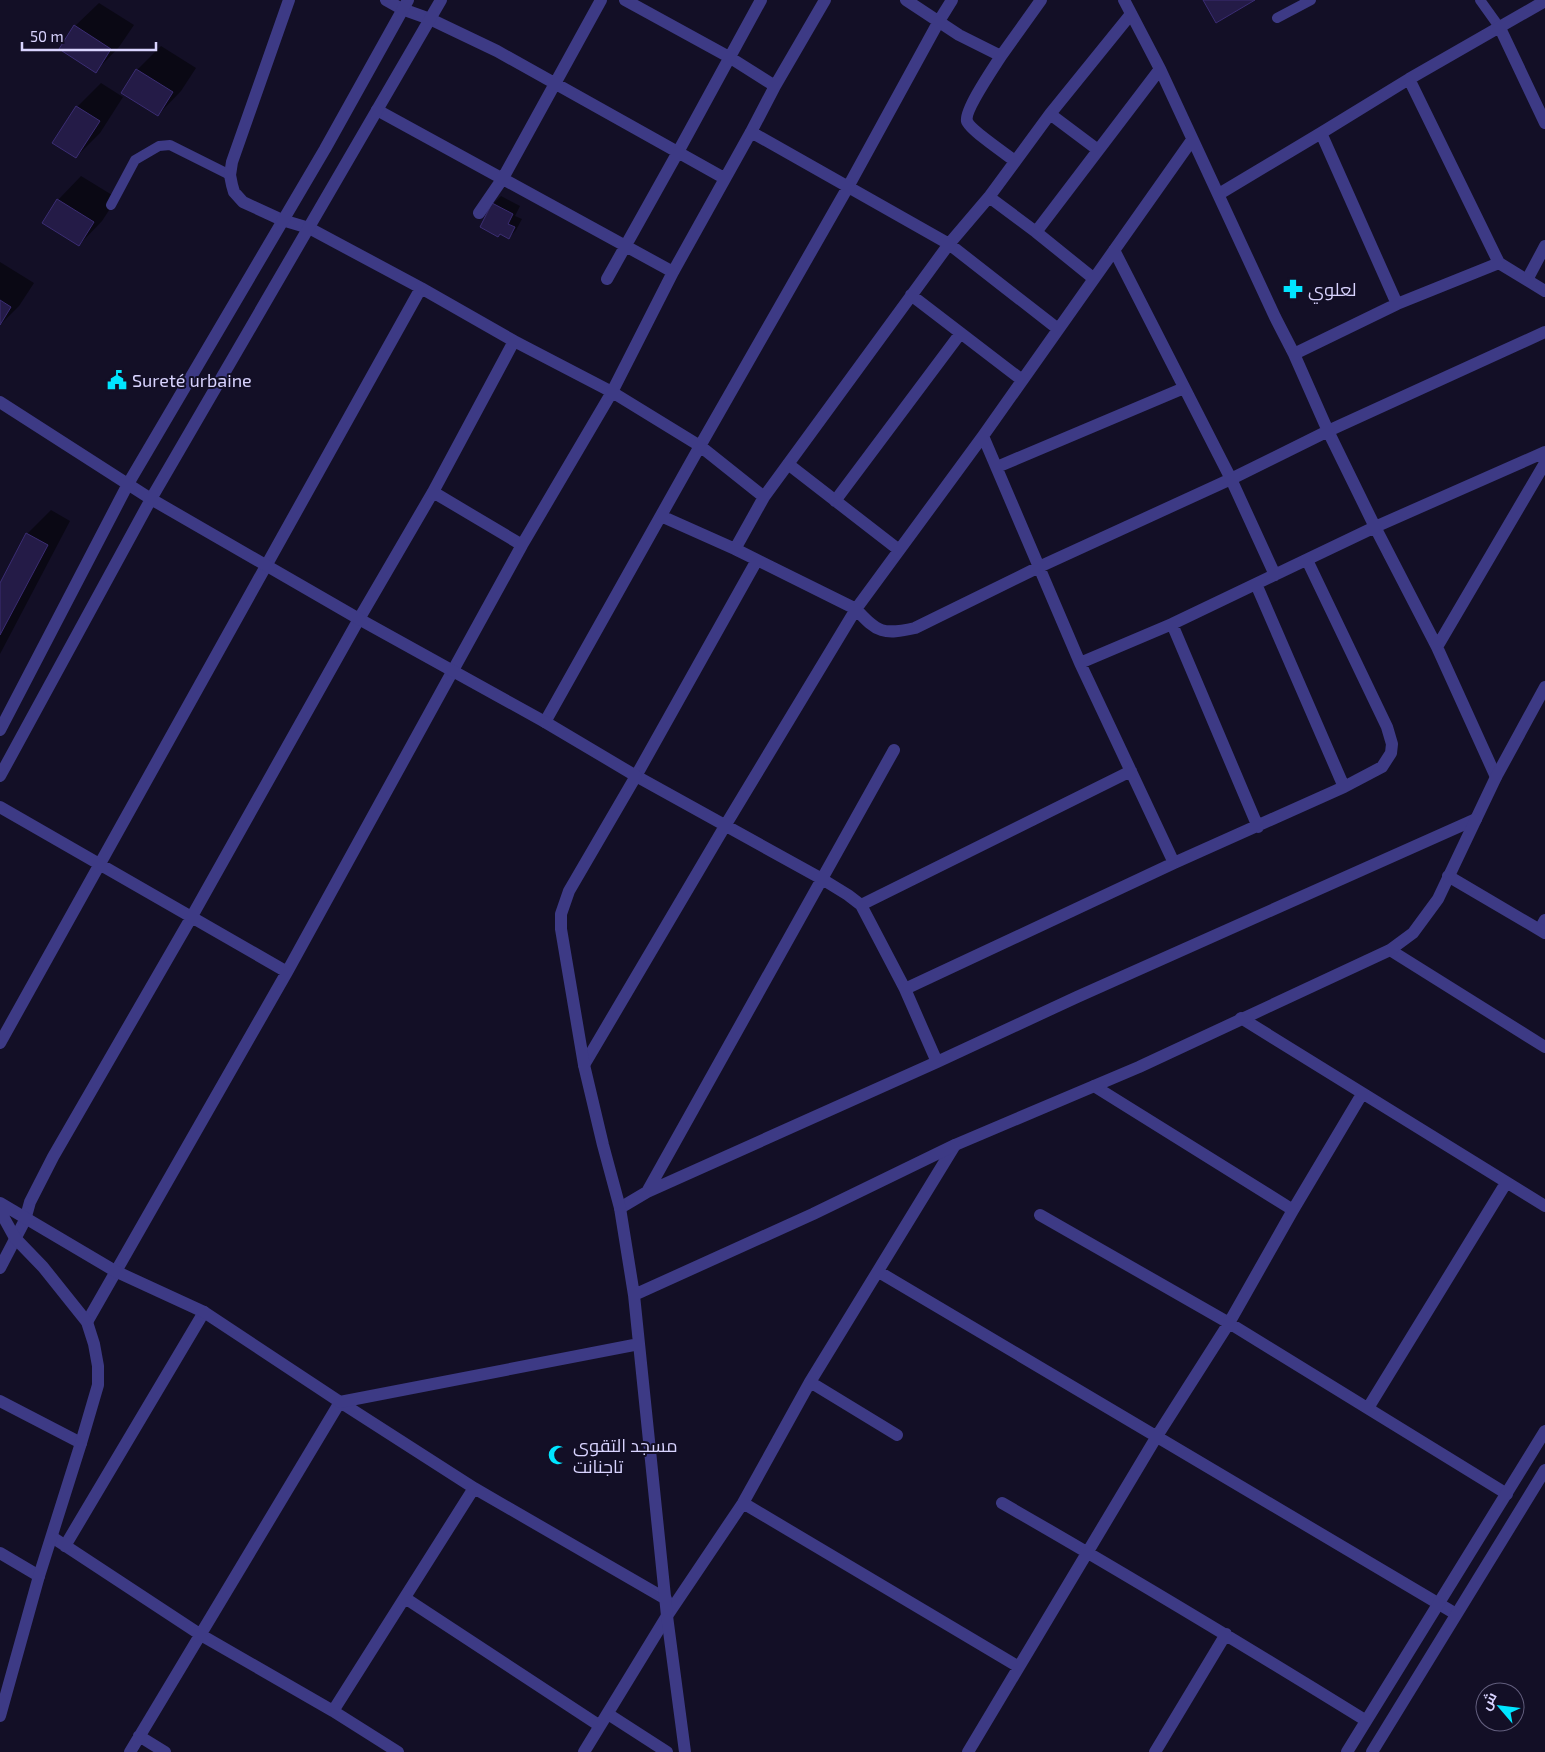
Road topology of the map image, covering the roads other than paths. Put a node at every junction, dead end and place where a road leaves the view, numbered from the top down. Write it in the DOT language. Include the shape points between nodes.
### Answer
graph roads {
  1 [pos="289,0"];
  2 [pos="386,0"];
  3 [pos="441,0"];
  4 [pos="601,0"];
  5 [pos="625,0"];
  6 [pos="761,0"];
  7 [pos="825,0"];
  8 [pos="906,0"];
  9 [pos="952,0"];
  10 [pos="1041,0"];
  11 [pos="1124,0"];
  12 [pos="1311,0"];
  13 [pos="1480,0"];
  14 [pos="1545,1"];
  15 [pos="405,4"];
  16 [pos="1130,14"];
  17 [pos="1277,18"];
  18 [pos="430,19"];
  19 [pos="939,21"];
  20 [pos="1500,28"];
  21 [pos="1001,56"];
  22 [pos="729,57"];
  23 [pos="1160,69"];
  24 [pos="1409,79"];
  25 [pos="556,84"];
  26 [pos="775,86"];
  27 [pos="377,110"];
  28 [pos="1050,114"];
  29 [pos="1545,123"];
  30 [pos="751,132"];
  31 [pos="1322,133"];
  32 [pos="1192,140"];
  33 [pos="1098,150"];
  34 [pos="678,152"];
  35 [pos="1015,161"];
  36 [pos="230,175"];
  37 [pos="503,178"];
  38 [pos="724,178"];
  39 [pos="848,187"];
  40 [pos="1219,194"];
  41 [pos="989,197"];
  42 [pos="111,205"];
  43 [pos="479,213"];
  44 [pos="282,220"];
  45 [pos="309,228"];
  46 [pos="1036,232"];
  47 [pos="949,244"];
  48 [pos="626,245"];
  49 [pos="1545,246"];
  50 [pos="1114,250"];
  51 [pos="1498,263"];
  52 [pos="673,272"];
  53 [pos="607,278"];
  54 [pos="1094,278"];
  55 [pos="1527,280"];
  56 [pos="421,288"];
  57 [pos="1545,291"];
  58 [pos="911,295"];
  59 [pos="1397,304"];
  60 [pos="1058,329"];
  61 [pos="1545,332"];
  62 [pos="960,334"];
  63 [pos="514,341"];
  64 [pos="1294,354"];
  65 [pos="1022,380"];
  66 [pos="1184,388"];
  67 [pos="612,392"];
  68 [pos="0,402"];
  69 [pos="1328,431"];
  70 [pos="983,436"];
  71 [pos="700,446"];
  72 [pos="1545,452"];
  73 [pos="1545,463"];
  74 [pos="788,464"];
  75 [pos="997,467"];
  76 [pos="1231,479"];
  77 [pos="128,484"];
  78 [pos="432,492"];
  79 [pos="764,497"];
  80 [pos="151,499"];
  81 [pos="835,501"];
  82 [pos="661,516"];
  83 [pos="1375,527"];
  84 [pos="522,545"];
  85 [pos="735,549"];
  86 [pos="899,550"];
  87 [pos="757,560"];
  88 [pos="1307,560"];
  89 [pos="266,566"];
  90 [pos="1039,567"];
  91 [pos="1275,575"];
  92 [pos="1256,584"];
  93 [pos="856,609"];
  94 [pos="359,619"];
  95 [pos="1172,624"];
  96 [pos="1437,647"];
  97 [pos="1080,662"];
  98 [pos="454,672"];
  99 [pos="1545,687"];
  100 [pos="545,722"];
  101 [pos="0,730"];
  102 [pos="894,750"];
  103 [pos="1131,771"];
  104 [pos="0,776"];
  105 [pos="636,776"];
  106 [pos="1496,777"];
  107 [pos="1344,787"];
  108 [pos="0,807"];
  109 [pos="1476,819"];
  110 [pos="725,826"];
  111 [pos="1258,826"];
  112 [pos="1174,863"];
  113 [pos="99,864"];
  114 [pos="1448,876"];
  115 [pos="822,879"];
  116 [pos="861,905"];
  117 [pos="191,918"];
  118 [pos="1543,927"];
  119 [pos="1390,950"];
  120 [pos="287,972"];
  121 [pos="905,989"];
  122 [pos="1241,1018"];
  123 [pos="0,1043"];
  124 [pos="1545,1047"];
  125 [pos="937,1062"];
  126 [pos="584,1065"];
  127 [pos="1094,1086"];
  128 [pos="1362,1094"];
  129 [pos="955,1145"];
  130 [pos="1506,1183"];
  131 [pos="647,1192"];
  132 [pos="0,1203"];
  133 [pos="1545,1206"];
  134 [pos="620,1208"];
  135 [pos="1293,1210"];
  136 [pos="0,1211"];
  137 [pos="1040,1216"];
  138 [pos="26,1220"];
  139 [pos="15,1238"];
  140 [pos="0,1268"];
  141 [pos="115,1271"];
  142 [pos="878,1272"];
  143 [pos="634,1296"];
  144 [pos="204,1312"];
  145 [pos="87,1322"];
  146 [pos="1228,1323"];
  147 [pos="639,1344"];
  148 [pos="810,1382"];
  149 [pos="0,1401"];
  150 [pos="340,1402"];
  151 [pos="1368,1408"];
  152 [pos="1545,1431"];
  153 [pos="897,1434"];
  154 [pos="1157,1436"];
  155 [pos="82,1443"];
  156 [pos="1545,1470"];
  157 [pos="474,1488"];
  158 [pos="1507,1494"];
  159 [pos="743,1503"];
  160 [pos="1002,1503"];
  161 [pos="52,1538"];
  162 [pos="65,1546"];
  163 [pos="1088,1552"];
  164 [pos="0,1553"];
  165 [pos="39,1576"];
  166 [pos="405,1598"];
  167 [pos="666,1599"];
  168 [pos="1438,1602"];
  169 [pos="1456,1614"];
  170 [pos="668,1616"];
  171 [pos="1226,1634"];
  172 [pos="201,1635"];
  173 [pos="1019,1666"];
  174 [pos="333,1711"];
  175 [pos="1,1712"];
  176 [pos="608,1714"];
  177 [pos="1365,1720"];
  178 [pos="600,1726"];
  179 [pos="139,1736"];
  180 [pos="130,1752"];
  181 [pos="165,1752"];
  182 [pos="398,1752"];
  183 [pos="584,1752"];
  184 [pos="667,1752"];
  185 [pos="685,1752"];
  186 [pos="968,1752"];
  187 [pos="1154,1752"];
  188 [pos="1347,1752"];
  189 [pos="1372,1752"];
  1 -- 36 [label="street"];
  2 -- 15 [label="street"];
  3 -- 18 [label="street"];
  4 -- 25 [label="street"];
  5 -- 22 [label="street"];
  6 -- 22 [label="street"];
  7 -- 26 [label="street"];
  8 -- 19 [label="street"];
  9 -- 19 [label="street"];
  10 -- 21 [label="street"];
  11 -- 16 [label="street"];
  12 -- 17 [label="lane"];
  13 -- 20 [label="lane"];
  14 -- 20 [label="street"];
  15 -- 18 [label="street"];
  15 -- 44 [label="street"];
  16 -- 23 [label="street"];
  16 -- 28 [label="street"];
  18 -- 25 [label="street"];
  18 -- 27 [label="street"];
  19 -- 21 [label="street"];
  19 -- 39 [label="street"];
  20 -- 24 [label="street"];
  20 -- 29 [label="street"];
  21 -- 35 [label="street" via="969,109 966,120"];
  22 -- 26 [label="street"];
  22 -- 34 [label="street"];
  23 -- 32 [label="street"];
  23 -- 33 [label="street"];
  24 -- 31 [label="street"];
  24 -- 51 [label="street"];
  25 -- 34 [label="street"];
  25 -- 37 [label="street"];
  26 -- 30 [label="street"];
  27 -- 37 [label="street"];
  27 -- 45 [label="street"];
  28 -- 33 [label="street"];
  28 -- 35 [label="street"];
  30 -- 38 [label="street"];
  30 -- 39 [label="street"];
  31 -- 40 [label="street"];
  31 -- 59 [label="street"];
  32 -- 40 [label="street"];
  32 -- 50 [label="street"];
  33 -- 46 [label="street"];
  34 -- 38 [label="street"];
  34 -- 48 [label="street"];
  35 -- 41 [label="street"];
  36 -- 42 [label="lane" via="170,145 159,146 135,160"];
  36 -- 44 [label="street" via="234,192 243,202"];
  37 -- 43 [label="street"];
  37 -- 48 [label="street"];
  38 -- 52 [label="street"];
  39 -- 47 [label="street"];
  39 -- 71 [label="street"];
  40 -- 64 [label="street"];
  41 -- 46 [label="street"];
  41 -- 47 [label="street"];
  44 -- 45 [label="street"];
  44 -- 77 [label="street"];
  45 -- 56 [label="street"];
  45 -- 80 [label="street"];
  46 -- 54 [label="street"];
  47 -- 58 [label="street"];
  47 -- 60 [label="street"];
  48 -- 52 [label="street"];
  48 -- 53 [label="street"];
  49 -- 55 [label="street"];
  50 -- 54 [label="street"];
  50 -- 66 [label="street"];
  51 -- 55 [label="street"];
  51 -- 59 [label="street"];
  52 -- 67 [label="street"];
  54 -- 60 [label="street"];
  55 -- 57 [label="street"];
  56 -- 63 [label="street"];
  56 -- 89 [label="street"];
  58 -- 62 [label="street"];
  58 -- 74 [label="street"];
  59 -- 64 [label="street"];
  60 -- 65 [label="street"];
  61 -- 69 [label="street"];
  62 -- 65 [label="street"];
  62 -- 81 [label="street"];
  63 -- 67 [label="street"];
  63 -- 78 [label="street"];
  64 -- 69 [label="street"];
  65 -- 70 [label="street"];
  66 -- 75 [label="street"];
  66 -- 76 [label="street"];
  67 -- 71 [label="street"];
  67 -- 84 [label="street"];
  68 -- 77 [label="street"];
  69 -- 76 [label="street"];
  69 -- 83 [label="street"];
  70 -- 75 [label="street"];
  70 -- 86 [label="street"];
  71 -- 79 [label="street"];
  71 -- 82 [label="street"];
  72 -- 83 [label="street"];
  73 -- 96 [label="street"];
  74 -- 79 [label="street"];
  74 -- 81 [label="street"];
  75 -- 90 [label="street"];
  76 -- 90 [label="street"];
  76 -- 91 [label="street"];
  77 -- 80 [label="street"];
  77 -- 101 [label="street"];
  78 -- 84 [label="street"];
  78 -- 94 [label="street"];
  79 -- 85 [label="street"];
  80 -- 89 [label="street"];
  80 -- 104 [label="street"];
  81 -- 86 [label="street"];
  82 -- 85 [label="street"];
  82 -- 100 [label="street"];
  83 -- 88 [label="street"];
  83 -- 96 [label="street"];
  84 -- 98 [label="street"];
  85 -- 87 [label="street"];
  86 -- 93 [label="street"];
  87 -- 93 [label="street"];
  87 -- 105 [label="street"];
  88 -- 91 [label="street"];
  88 -- 107 [label="street" via="1387,727 1392,744 1391,753 1382,767"];
  89 -- 94 [label="street"];
  89 -- 113 [label="street"];
  90 -- 93 [label="street" via="915,628 895,633 868,622"];
  90 -- 97 [label="street"];
  91 -- 92 [label="street"];
  92 -- 95 [label="street"];
  92 -- 107 [label="street"];
  93 -- 110 [label="street"];
  94 -- 98 [label="street"];
  94 -- 117 [label="street"];
  95 -- 97 [label="street"];
  95 -- 111 [label="street"];
  96 -- 106 [label="street"];
  97 -- 103 [label="street"];
  98 -- 100 [label="street"];
  98 -- 120 [label="street"];
  99 -- 106 [label="street"];
  100 -- 105 [label="street"];
  102 -- 115 [label="street"];
  103 -- 112 [label="street"];
  103 -- 116 [label="street"];
  105 -- 110 [label="street"];
  105 -- 126 [label="street" via="570,891 561,914 562,941"];
  106 -- 109 [label="street"];
  107 -- 111 [label="street"];
  108 -- 113 [label="street"];
  109 -- 114 [label="street"];
  109 -- 125 [label="street"];
  110 -- 115 [label="street"];
  110 -- 126 [label="street"];
  111 -- 112 [label="street"];
  112 -- 121 [label="street"];
  113 -- 117 [label="street"];
  113 -- 123 [label="street"];
  114 -- 118 [label="street"];
  114 -- 119 [label="street" via="1427,917 1413,933"];
  115 -- 116 [label="street"];
  115 -- 131 [label="street"];
  116 -- 121 [label="street"];
  117 -- 120 [label="street"];
  117 -- 138 [label="street" via="52,1157 30,1202"];
  119 -- 122 [label="street"];
  119 -- 124 [label="street"];
  120 -- 141 [label="street"];
  121 -- 125 [label="street"];
  122 -- 127 [label="street"];
  122 -- 128 [label="street"];
  125 -- 131 [label="street"];
  126 -- 134 [label="street"];
  127 -- 129 [label="street"];
  127 -- 135 [label="street"];
  128 -- 130 [label="street"];
  128 -- 135 [label="street"];
  129 -- 142 [label="street"];
  129 -- 143 [label="street"];
  130 -- 133 [label="street"];
  130 -- 151 [label="street"];
  131 -- 134 [label="street"];
  132 -- 138 [label="street"];
  134 -- 143 [label="street"];
  135 -- 146 [label="street"];
  136 -- 139 [label="street"];
  137 -- 146 [label="street"];
  138 -- 139 [label="street"];
  138 -- 141 [label="street"];
  139 -- 140 [label="street"];
  139 -- 145 [label="street"];
  141 -- 144 [label="street"];
  141 -- 145 [label="street"];
  142 -- 148 [label="street"];
  142 -- 154 [label="street"];
  143 -- 147 [label="street"];
  144 -- 150 [label="street"];
  144 -- 162 [label="street"];
  145 -- 155 [label="street" via="98,1366 98,1385"];
  146 -- 151 [label="street"];
  146 -- 154 [label="street"];
  147 -- 150 [label="street"];
  147 -- 167 [label="street"];
  148 -- 153 [label="street"];
  148 -- 159 [label="street"];
  149 -- 155 [label="street"];
  150 -- 157 [label="street"];
  150 -- 172 [label="street"];
  151 -- 158 [label="street"];
  152 -- 158 [label="street"];
  154 -- 163 [label="street"];
  154 -- 168 [label="street"];
  155 -- 161 [label="street"];
  156 -- 169 [label="street"];
  157 -- 166 [label="street"];
  157 -- 167 [label="street"];
  158 -- 168 [label="street"];
  159 -- 170 [label="street"];
  159 -- 173 [label="street"];
  160 -- 163 [label="street"];
  161 -- 162 [label="street"];
  161 -- 165 [label="street"];
  162 -- 172 [label="street"];
  163 -- 171 [label="street"];
  163 -- 173 [label="street"];
  164 -- 165 [label="street"];
  165 -- 175 [label="street"];
  166 -- 174 [label="street"];
  166 -- 178 [label="street"];
  167 -- 170 [label="street"];
  168 -- 169 [label="street"];
  168 -- 177 [label="street"];
  169 -- 189 [label="street"];
  170 -- 176 [label="street"];
  170 -- 185 [label="street"];
  171 -- 177 [label="street"];
  171 -- 187 [label="street"];
  172 -- 174 [label="street"];
  172 -- 179 [label="street"];
  173 -- 186 [label="street"];
  174 -- 182 [label="street"];
  176 -- 178 [label="street"];
  176 -- 184 [label="street"];
  177 -- 188 [label="street"];
  178 -- 183 [label="street"];
  179 -- 180 [label="street"];
  179 -- 181 [label="street"];
}
